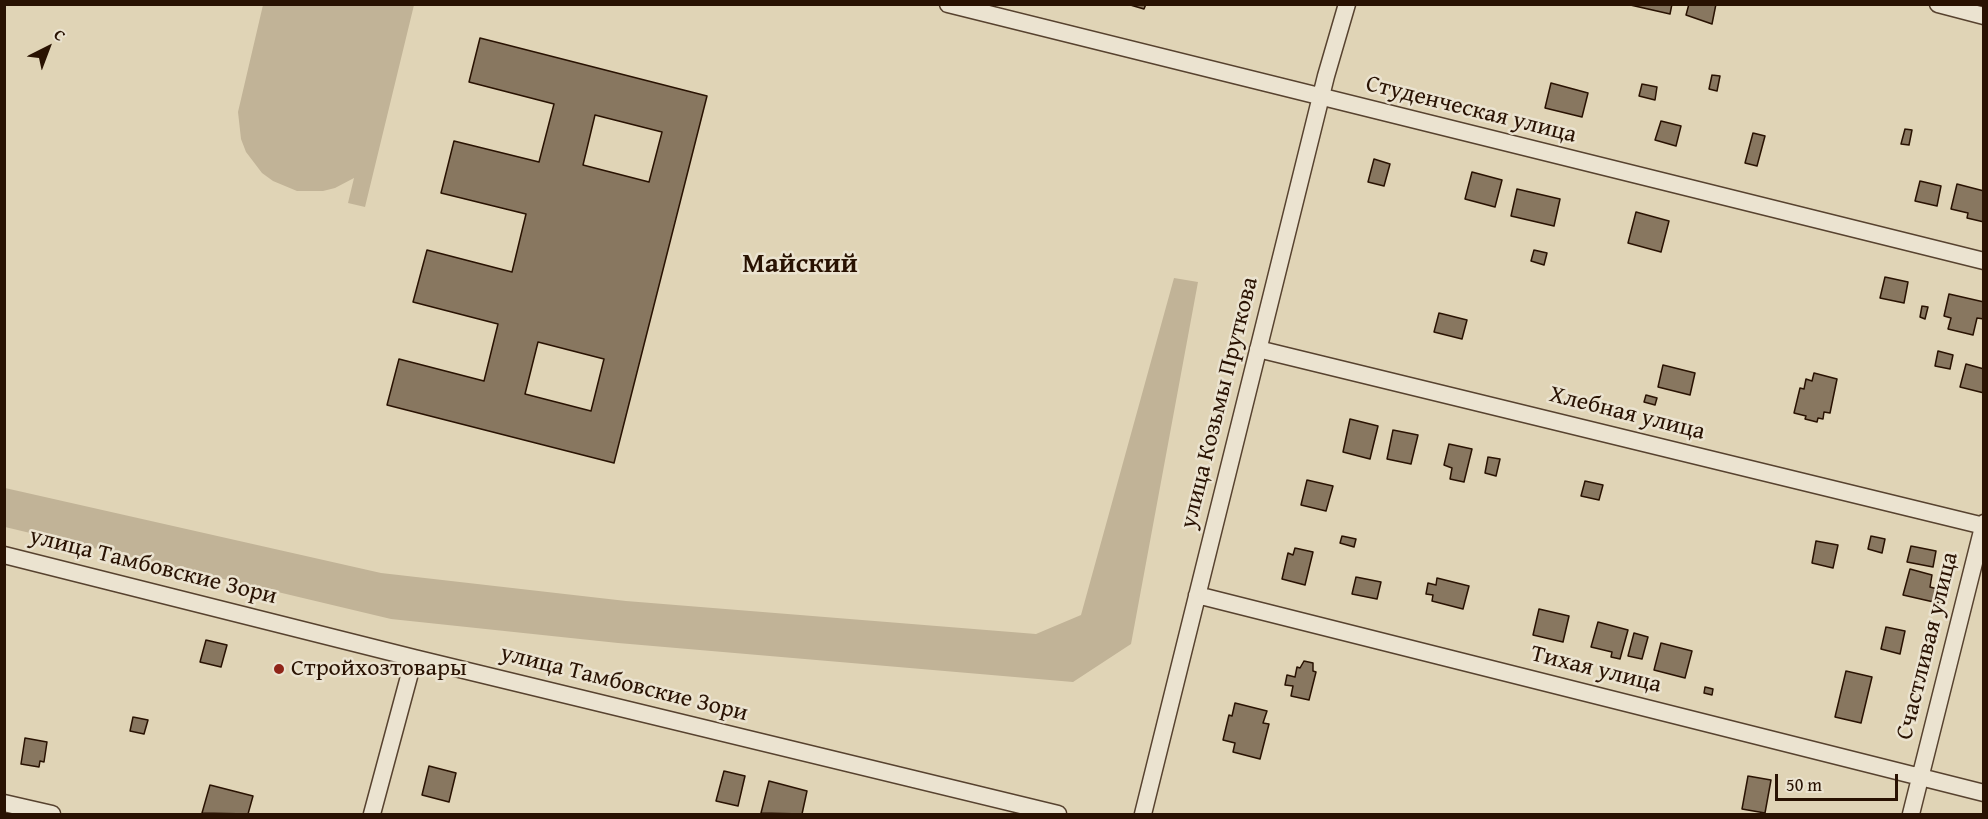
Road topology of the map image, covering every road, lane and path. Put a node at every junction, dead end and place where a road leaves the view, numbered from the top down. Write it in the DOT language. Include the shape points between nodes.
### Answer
graph roads {
  1 [pos="1347,4"];
  2 [pos="1938,4"];
  3 [pos="948,5"];
  4 [pos="1983,16"];
  5 [pos="1321,98"];
  6 [pos="1983,261"];
  7 [pos="1258,349"];
  8 [pos="1983,525"];
  9 [pos="4,555"];
  10 [pos="1197,595"];
  11 [pos="414,658"];
  12 [pos="1920,777"];
  13 [pos="1983,793"];
  14 [pos="4,803"];
  15 [pos="52,814"];
  16 [pos="372,814"];
  17 [pos="1058,814"];
  18 [pos="1143,814"];
  19 [pos="1911,814"];
  1 -- 5 [label="street, улица Козьмы Пруткова"];
  2 -- 4 [label="street"];
  3 -- 5 [label="street, Студенческая улица"];
  5 -- 6 [label="street, Студенческая улица"];
  5 -- 7 [label="street, улица Козьмы Пруткова"];
  7 -- 8 [label="street, Хлебная улица"];
  7 -- 10 [label="street, улица Козьмы Пруткова"];
  8 -- 12 [label="street, Счастливая улица"];
  9 -- 11 [label="street, улица Тамбовские Зори"];
  10 -- 12 [label="street, Тихая улица"];
  10 -- 18 [label="street, улица Козьмы Пруткова"];
  11 -- 16 [label="street"];
  11 -- 17 [label="street, улица Тамбовские Зори"];
  12 -- 13 [label="street, Тихая улица"];
  12 -- 19 [label="street, Счастливая улица"];
  14 -- 15 [label="street"];
}
